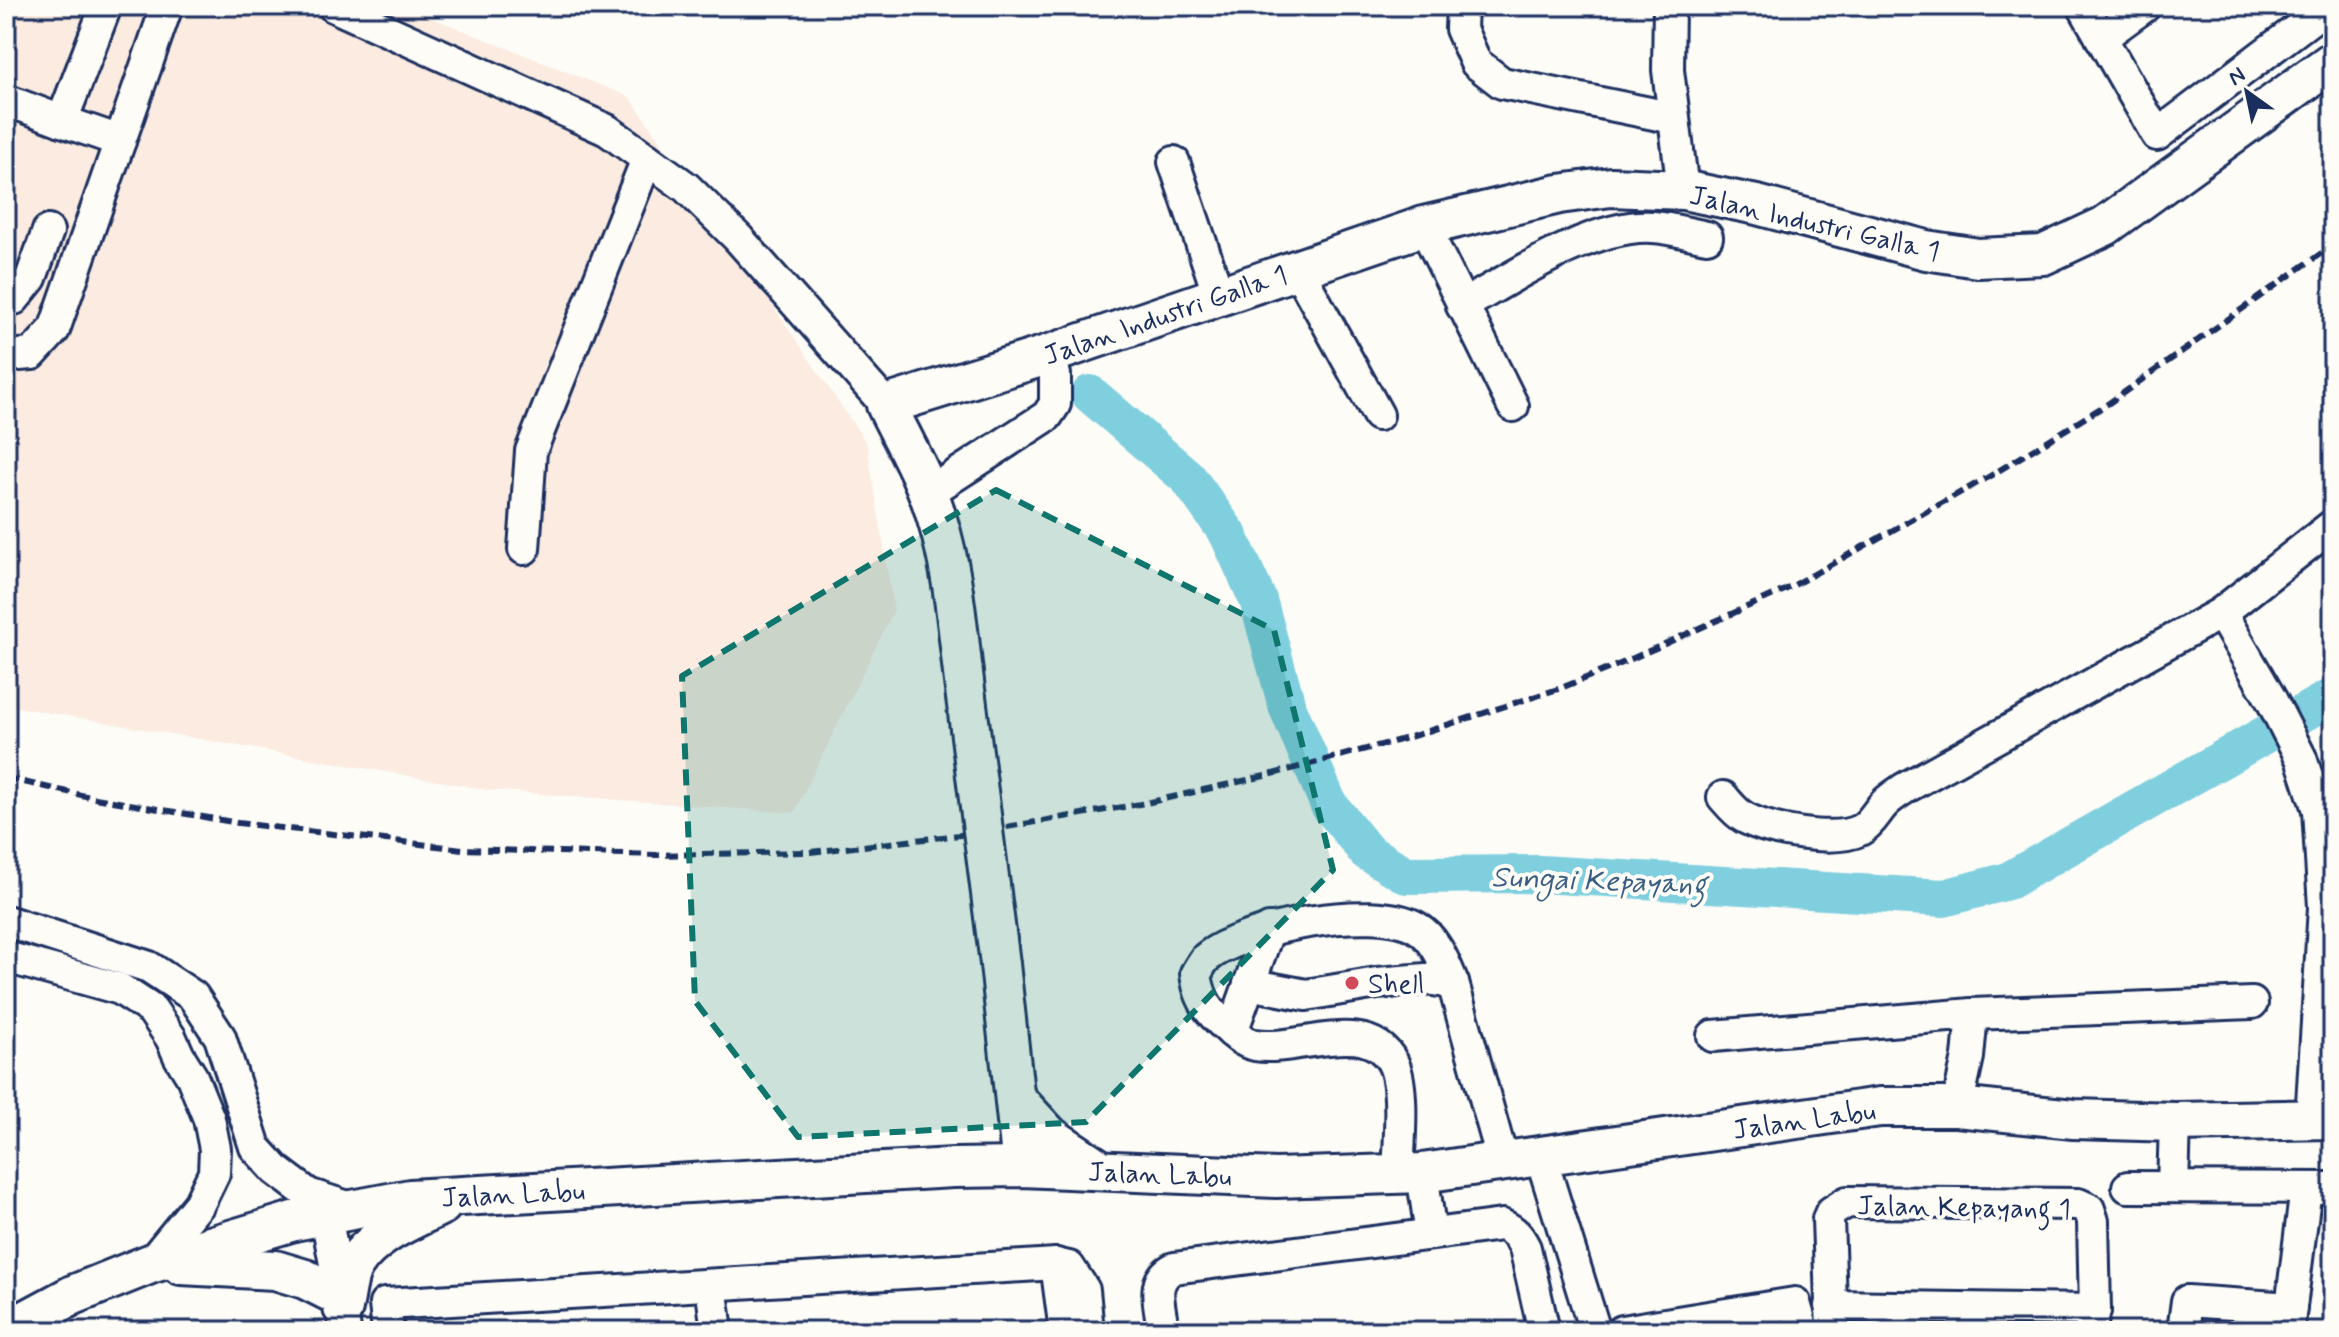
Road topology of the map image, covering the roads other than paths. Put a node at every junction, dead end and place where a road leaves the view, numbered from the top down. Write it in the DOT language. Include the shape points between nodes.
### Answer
graph roads {
  1 [pos="106,6"];
  2 [pos="167,6"];
  3 [pos="333,6"];
  4 [pos="1462,6"];
  5 [pos="1669,6"];
  6 [pos="2083,6"];
  7 [pos="2145,6"];
  8 [pos="2314,10"];
  9 [pos="2101,38"];
  10 [pos="2333,61"];
  11 [pos="6,100"];
  12 [pos="1674,118"];
  13 [pos="62,121"];
  14 [pos="120,141"];
  15 [pos="647,159"];
  16 [pos="1174,162"];
  17 [pos="1683,190"];
  18 [pos="1424,226"];
  19 [pos="48,231"];
  20 [pos="1707,237"];
  21 [pos="1297,268"];
  22 [pos="1219,296"];
  23 [pos="6,300"];
  24 [pos="1462,306"];
  25 [pos="1050,354"];
  26 [pos="6,356"];
  27 [pos="886,405"];
  28 [pos="1513,406"];
  29 [pos="1378,415"];
  30 [pos="928,493"];
  31 [pos="2333,525"];
  32 [pos="524,549"];
  33 [pos="2221,613"];
  34 [pos="1723,797"];
  35 [pos="2326,828"];
  36 [pos="6,921"];
  37 [pos="1269,929"];
  38 [pos="6,957"];
  39 [pos="1453,983"];
  40 [pos="1249,984"];
  41 [pos="2252,1003"];
  42 [pos="1972,1014"];
  43 [pos="1232,1032"];
  44 [pos="1713,1036"];
  45 [pos="1957,1107"];
  46 [pos="1016,1108"];
  47 [pos="2322,1119"];
  48 [pos="2175,1122"];
  49 [pos="1541,1157"];
  50 [pos="1503,1162"];
  51 [pos="1022,1167"];
  52 [pos="953,1168"];
  53 [pos="1103,1171"];
  54 [pos="1410,1173"];
  55 [pos="2128,1187"];
  56 [pos="2173,1187"];
  57 [pos="2319,1188"];
  58 [pos="462,1195"];
  59 [pos="340,1212"];
  60 [pos="1431,1234"];
  61 [pos="150,1264"];
  62 [pos="1056,1264"];
  63 [pos="711,1285"];
  64 [pos="343,1312"];
  65 [pos="1799,1317"];
  66 [pos="386,1318"];
  67 [pos="1831,1319"];
  68 [pos="2092,1320"];
  69 [pos="2290,1320"];
  70 [pos="1162,1323"];
  71 [pos="1697,1326"];
  72 [pos="6,1331"];
  73 [pos="717,1331"];
  74 [pos="1065,1331"];
  75 [pos="1088,1331"];
  76 [pos="1544,1331"];
  77 [pos="1595,1331"];
  78 [pos="1622,1331"];
  79 [pos="2183,1331"];
  1 -- 13 [label="street"];
  2 -- 14 [label="street"];
  3 -- 15 [label="street" via="607,130"];
  4 -- 12 [label="street" via="1461,29 1476,63 1502,83"];
  5 -- 12 [label="street"];
  6 -- 9 [label="street"];
  7 -- 9 [label="street"];
  8 -- 9 [label="street" via="2157,135"];
  10 -- 17 [label="main road, Jalan Industri Galla 1" via="2105,226 2043,255 1978,258 1926,250"];
  11 -- 13 [label="street"];
  12 -- 17 [label="street"];
  13 -- 14 [label="street"];
  14 -- 26 [label="street" via="54,330 32,354"];
  15 -- 27 [label="street" via="686,187 738,238"];
  15 -- 32 [label="street" via="531,451"];
  16 -- 22 [label="street"];
  17 -- 18 [label="main road, Jalan Industri Galla 1" via="1611,187 1559,194"];
  18 -- 21 [label="main road, Jalan Industri Galla 1"];
  18 -- 24 [label="street"];
  19 -- 23 [label="street" via="31,278 14,299"];
  20 -- 24 [label="street" via="1651,226 1601,233"];
  21 -- 22 [label="main road, Jalan Industri Galla 1"];
  21 -- 29 [label="street"];
  22 -- 25 [label="main road, Jalan Industri Galla 1"];
  24 -- 28 [label="street"];
  25 -- 27 [label="main road, Jalan Industri Galla 1"];
  25 -- 30 [label="street" via="1055,404 1047,416"];
  27 -- 30 [label="main road"];
  30 -- 46 [label="main road, bridge" via="950,569"];
  31 -- 33 [label="street"];
  33 -- 34 [label="street" via="1905,788 1871,823 1852,833 1823,837 1754,822"];
  33 -- 35 [label="street" via="2301,758"];
  35 -- 47 [label="street"];
  36 -- 59 [label="street" via="149,967 193,996 220,1037 255,1147 276,1170"];
  37 -- 39 [label="street" via="1351,917 1416,926 1431,940"];
  37 -- 40 [label="street"];
  37 -- 43 [label="street" via="1206,958 1196,973 1198,990 1211,1013"];
  38 -- 61 [label="street" via="120,989 152,1010 192,1077 209,1119 214,1173 199,1204"];
  39 -- 40 [label="street" via="1377,983 1306,995"];
  39 -- 50 [label="street"];
  40 -- 43 [label="street"];
  41 -- 42 [label="street"];
  42 -- 44 [label="street"];
  42 -- 45 [label="street"];
  43 -- 54 [label="street" via="1252,1045 1351,1037 1384,1051 1398,1080"];
  45 -- 48 [label="main road, Jalan Labu"];
  45 -- 49 [label="main road, Jalan Labu" via="1880,1107"];
  46 -- 51 [label="main road"];
  46 -- 52 [label="main road"];
  46 -- 53 [label="main road"];
  47 -- 48 [label="main road, Jalan Labu"];
  48 -- 56 [label="street"];
  49 -- 50 [label="main road, Jalan Labu"];
  49 -- 77 [label="street"];
  50 -- 54 [label="main road, Jalan Labu"];
  51 -- 52 [label="main road, Jalan Labu"];
  51 -- 53 [label="main road, Jalan Labu"];
  52 -- 58 [label="main road, Jalan Labu"];
  53 -- 54 [label="main road, Jalan Labu" via="1276,1178"];
  54 -- 60 [label="street"];
  55 -- 56 [label="street"];
  56 -- 57 [label="street"];
  57 -- 69 [label="street"];
  58 -- 59 [label="main road, Jalan Labu"];
  58 -- 64 [label="main road" via="391,1231 369,1249 353,1266"];
  59 -- 61 [label="main road, Jalan Labu"];
  59 -- 64 [label="street"];
  60 -- 70 [label="street" via="1174,1268 1157,1285"];
  60 -- 76 [label="street" via="1502,1225 1512,1230 1525,1248"];
  61 -- 64 [label="main road" via="275,1270 305,1279"];
  61 -- 72 [label="main road, Jalan Labu" via="73,1295"];
  62 -- 63 [label="street"];
  62 -- 74 [label="street"];
  62 -- 75 [label="street" via="1069,1267 1084,1290"];
  63 -- 66 [label="street"];
  63 -- 73 [label="street"];
  65 -- 71 [label="street"];
  67 -- 68 [label="street"];
  67 -- 68 [label="street, Jalan Kepayang 1" via="1828,1219 1847,1202 2078,1204 2089,1209"];
  69 -- 79 [label="street" via="2187,1301"];
  71 -- 78 [label="street"];
}
